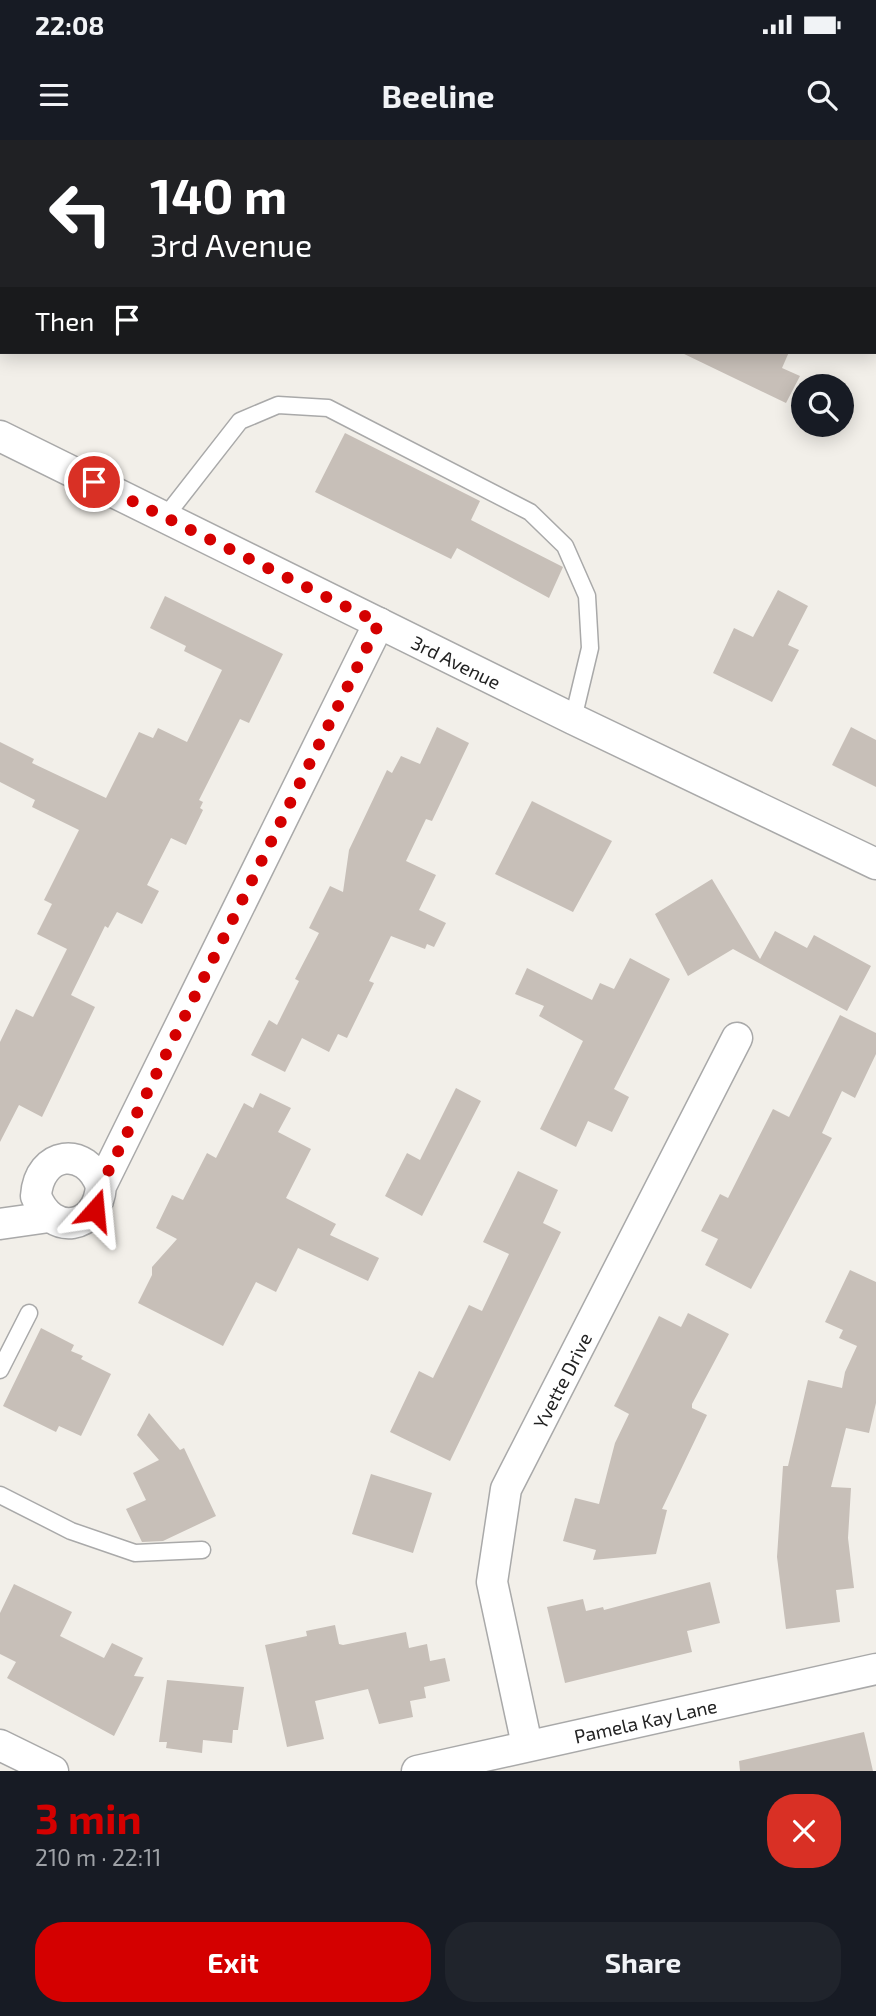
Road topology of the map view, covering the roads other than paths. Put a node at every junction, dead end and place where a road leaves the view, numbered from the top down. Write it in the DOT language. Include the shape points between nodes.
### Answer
graph roads {
  1 [pos="0,436"];
  2 [pos="165,517"];
  3 [pos="379,623"];
  4 [pos="573,719"];
  5 [pos="876,864"];
  6 [pos="737,1038"];
  7 [pos="101,1186"];
  8 [pos="49,1217"];
  9 [pos="0,1224"];
  10 [pos="29,1314"];
  11 [pos="0,1370"];
  12 [pos="0,1495"];
  13 [pos="202,1550"];
  14 [pos="876,1669"];
  15 [pos="0,1745"];
  16 [pos="527,1745"];
  17 [pos="53,1771"];
  18 [pos="417,1771"];
  1 -- 2 [label="street, 3rd Avenue"];
  2 -- 3 [label="street, 3rd Avenue"];
  2 -- 4 [label="lane" via="240,421 278,405 328,408 530,512 565,546 587,596 590,648"];
  3 -- 4 [label="street, 3rd Avenue"];
  3 -- 7 [label="street"];
  4 -- 5 [label="street, 3rd Avenue"];
  6 -- 16 [label="street, Yvette Drive" via="506,1489 492,1582"];
  7 -- 8 [label="street" via="100,1199 85,1219 61,1223"];
  7 -- 8 [label="street" via="88,1165 76,1159 51,1163 42,1171 36,1196"];
  8 -- 9 [label="street"];
  10 -- 11 [label="lane"];
  12 -- 13 [label="lane" via="71,1531 135,1553"];
  14 -- 16 [label="street, Pamela Kay Lane"];
  15 -- 17 [label="street"];
  16 -- 18 [label="street, Pamela Kay Lane"];
}
